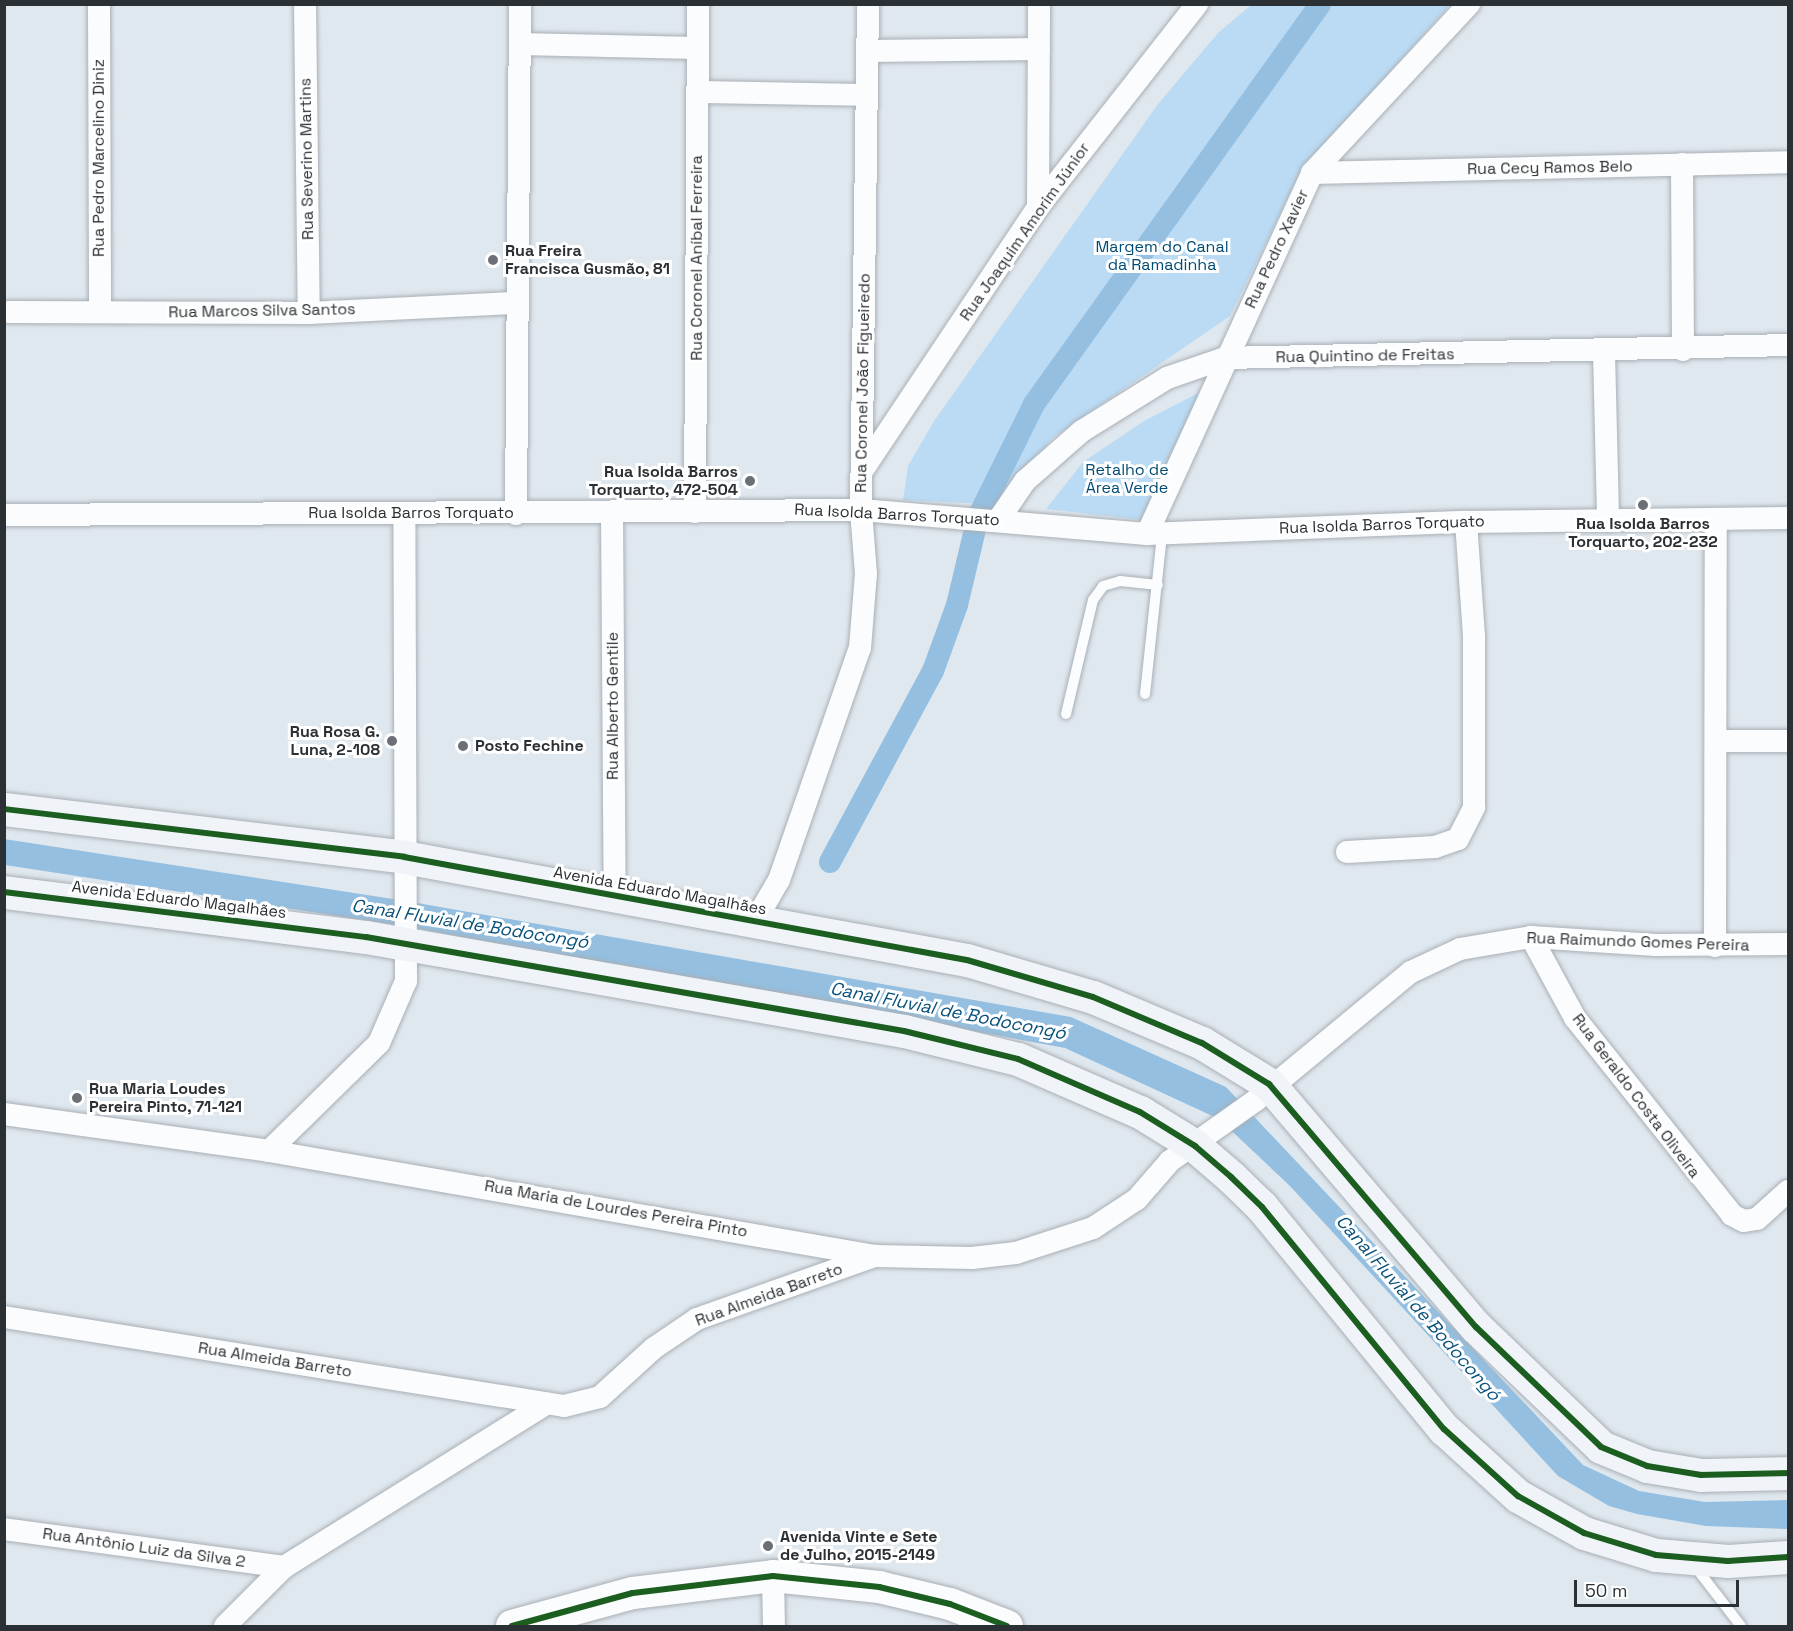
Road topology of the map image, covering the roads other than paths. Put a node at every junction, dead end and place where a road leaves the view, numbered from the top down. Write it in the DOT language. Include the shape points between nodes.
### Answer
graph roads {
  1 [pos="99,4"];
  2 [pos="305,4"];
  3 [pos="520,4"];
  4 [pos="698,4"];
  5 [pos="868,4"];
  6 [pos="1040,4"];
  7 [pos="1197,4"];
  8 [pos="1469,4"];
  9 [pos="520,44"];
  10 [pos="696,48"];
  11 [pos="1039,49"];
  12 [pos="867,51"];
  13 [pos="698,92"];
  14 [pos="866,95"];
  15 [pos="1788,162"];
  16 [pos="1682,164"];
  17 [pos="1312,173"];
  18 [pos="1038,207"];
  19 [pos="516,303"];
  20 [pos="8,312"];
  21 [pos="100,312"];
  22 [pos="309,313"];
  23 [pos="1788,345"];
  24 [pos="1683,350"];
  25 [pos="1604,352"];
  26 [pos="1225,358"];
  27 [pos="864,468"];
  28 [pos="861,510"];
  29 [pos="612,512"];
  30 [pos="696,512"];
  31 [pos="516,514"];
  32 [pos="4,515"];
  33 [pos="404,515"];
  34 [pos="1788,518"];
  35 [pos="999,519"];
  36 [pos="1716,519"];
  37 [pos="1608,521"];
  38 [pos="1466,522"];
  39 [pos="1155,534"];
  40 [pos="1158,585"];
  41 [pos="1145,694"];
  42 [pos="1066,714"];
  43 [pos="1719,741"];
  44 [pos="1788,741"];
  45 [pos="4,809"];
  46 [pos="1347,852"];
  47 [pos="404,867"];
  48 [pos="4,892"];
  49 [pos="615,899"];
  50 [pos="755,921"];
  51 [pos="1531,937"];
  52 [pos="405,939"];
  53 [pos="1788,944"];
  54 [pos="1715,946"];
  55 [pos="1262,1092"];
  56 [pos="4,1114"];
  57 [pos="1195,1146"];
  58 [pos="269,1151"];
  59 [pos="1788,1191"];
  60 [pos="875,1256"];
  61 [pos="4,1317"];
  62 [pos="546,1404"];
  63 [pos="1788,1473"];
  64 [pos="4,1529"];
  65 [pos="1788,1557"];
  66 [pos="1689,1559"];
  67 [pos="284,1567"];
  68 [pos="773,1576"];
  69 [pos="225,1626"];
  70 [pos="512,1626"];
  71 [pos="774,1626"];
  72 [pos="1007,1626"];
  73 [pos="1740,1626"];
  1 -- 21 [label="street, Rua Pedro Marcelino Diniz"];
  2 -- 22 [label="street, Rua Severino Martins"];
  3 -- 9 [label="street"];
  4 -- 10 [label="street, Rua Coronel Aníbal Ferreira"];
  5 -- 12 [label="street, Rua Coronel João Figueiredo"];
  6 -- 11 [label="street"];
  7 -- 18 [label="street, Rua Joaquim Amorim Júnior"];
  8 -- 17 [label="street, Rua Pedro Xavier"];
  9 -- 10 [label="street"];
  9 -- 19 [label="street"];
  10 -- 13 [label="street, Rua Coronel Aníbal Ferreira"];
  11 -- 12 [label="street"];
  11 -- 18 [label="street"];
  12 -- 14 [label="street, Rua Coronel João Figueiredo"];
  13 -- 14 [label="street"];
  13 -- 30 [label="street, Rua Coronel Aníbal Ferreira"];
  14 -- 27 [label="street, Rua Coronel João Figueiredo"];
  15 -- 16 [label="street, Rua Cecy Ramos Belo"];
  16 -- 17 [label="street, Rua Cecy Ramos Belo"];
  16 -- 24 [label="street"];
  17 -- 26 [label="street, Rua Pedro Xavier"];
  18 -- 27 [label="street, Rua Joaquim Amorim Júnior"];
  19 -- 22 [label="street, Rua Marcos Silva Santos"];
  19 -- 31 [label="street"];
  20 -- 21 [label="street, Rua Marcos Silva Santos"];
  21 -- 22 [label="street, Rua Marcos Silva Santos"];
  23 -- 24 [label="street, Rua Quintino de Freitas"];
  24 -- 25 [label="street, Rua Quintino de Freitas"];
  25 -- 26 [label="street, Rua Quintino de Freitas"];
  25 -- 37 [label="street"];
  26 -- 35 [label="street, Rua Quintino de Freitas" via="1167,378 1082,431 1025,481"];
  26 -- 39 [label="street, Rua Pedro Xavier"];
  27 -- 28 [label="street, Rua Coronel João Figueiredo"];
  28 -- 30 [label="street, Rua Isolda Barros Torquato"];
  28 -- 35 [label="street, Rua Isolda Barros Torquato"];
  28 -- 50 [label="street, Rua Coronel João Figueiredo" via="866,574 860,648 779,880"];
  29 -- 30 [label="street, Rua Isolda Barros Torquato"];
  29 -- 31 [label="street, Rua Isolda Barros Torquato"];
  29 -- 49 [label="street, Rua Alberto Gentile"];
  31 -- 33 [label="street, Rua Isolda Barros Torquato"];
  32 -- 33 [label="street, Rua Isolda Barros Torquato"];
  33 -- 47 [label="street"];
  34 -- 36 [label="street, Rua Isolda Barros Torquato"];
  35 -- 39 [label="street, Rua Isolda Barros Torquato"];
  36 -- 37 [label="street, Rua Isolda Barros Torquato"];
  36 -- 43 [label="street"];
  37 -- 38 [label="street, Rua Isolda Barros Torquato"];
  38 -- 39 [label="street, Rua Isolda Barros Torquato"];
  38 -- 46 [label="street" via="1474,636 1474,807 1458,839 1435,847"];
  39 -- 40 [label="lane"];
  40 -- 41 [label="lane"];
  40 -- 42 [label="lane" via="1120,581 1102,586 1093,600"];
  43 -- 44 [label="street"];
  43 -- 54 [label="street"];
  45 -- 47 [label="main road, Avenida Eduardo Magalhães"];
  47 -- 49 [label="main road, Avenida Eduardo Magalhães"];
  47 -- 52 [label="street"];
  48 -- 52 [label="main road, Avenida Eduardo Magalhães"];
  49 -- 50 [label="main road, Avenida Eduardo Magalhães"];
  50 -- 55 [label="main road, Avenida Eduardo Magalhães" via="967,960 1062,987 1202,1043"];
  51 -- 54 [label="street, Rua Raimundo Gomes Pereira"];
  51 -- 55 [label="street, Rua Raimundo Gomes Pereira" via="1460,949 1411,972"];
  51 -- 59 [label="street, Rua Geraldo Costa Oliveira" via="1575,1018 1698,1177 1738,1218 1750,1222 1766,1213"];
  52 -- 57 [label="main road, Avenida Eduardo Magalhães" via="977,1047 1100,1093"];
  52 -- 58 [label="street" via="405,981 379,1043"];
  53 -- 54 [label="street, Rua Raimundo Gomes Pereira"];
  55 -- 57 [label="street, Rua Raimundo Gomes Pereira"];
  55 -- 63 [label="main road, Avenida Eduardo Magalhães" via="1354,1178 1476,1327 1601,1447 1647,1466 1701,1475"];
  56 -- 58 [label="street, Rua Maria de Lourdes Pereira Pinto"];
  57 -- 60 [label="street, Rua Maria de Lourdes Pereira Pinto" via="1170,1161 1137,1199 1093,1228 1056,1243 972,1258"];
  57 -- 66 [label="main road, Avenida Eduardo Magalhães" via="1288,1238 1444,1429 1518,1496 1618,1546"];
  58 -- 60 [label="street, Rua Maria de Lourdes Pereira Pinto"];
  60 -- 62 [label="street, Rua Almeida Barreto" via="697,1319 600,1397 582,1404"];
  61 -- 62 [label="street, Rua Almeida Barreto"];
  62 -- 67 [label="street"];
  64 -- 67 [label="street, Rua Antônio Luiz da Silva 2"];
  65 -- 66 [label="main road, Avenida Eduardo Magalhães"];
  66 -- 73 [label="lane"];
  67 -- 69 [label="street"];
  68 -- 70 [label="main road" via="633,1593"];
  68 -- 71 [label="street"];
  68 -- 72 [label="main road" via="879,1587 950,1604"];
}
